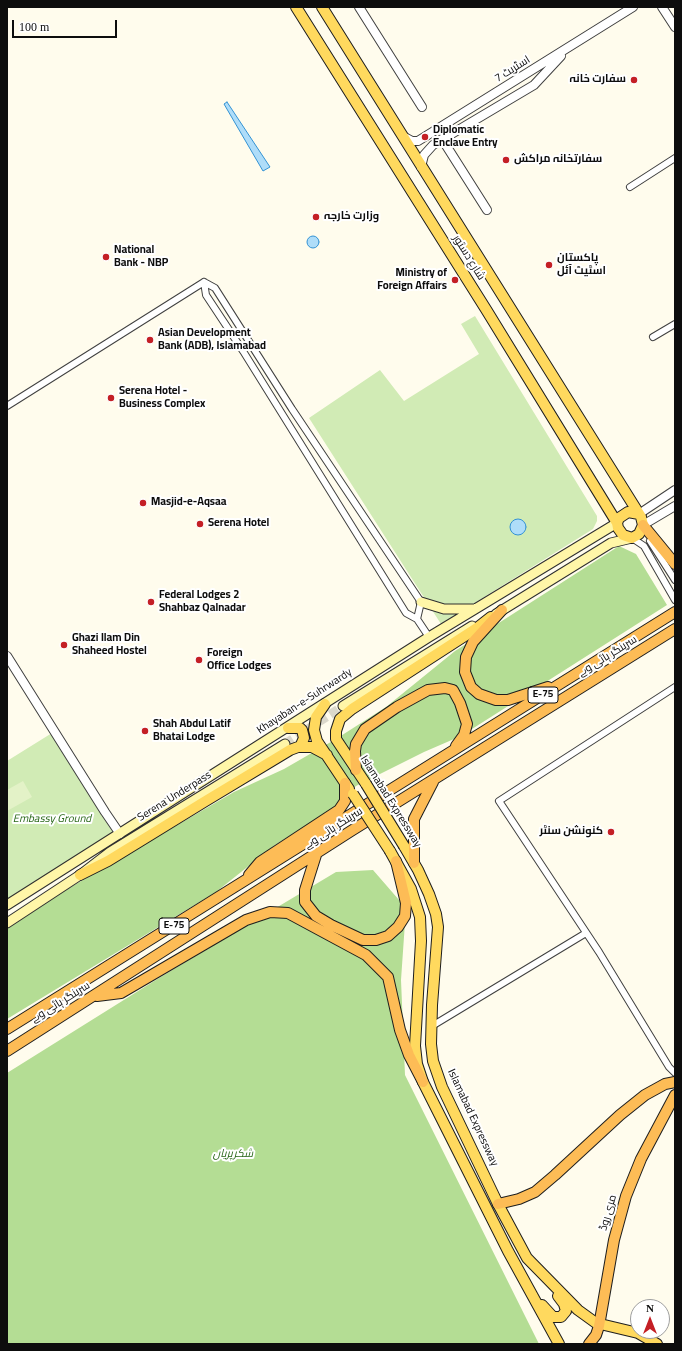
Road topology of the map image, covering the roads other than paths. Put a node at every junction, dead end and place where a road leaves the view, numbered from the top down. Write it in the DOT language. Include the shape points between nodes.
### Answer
graph roads {
  1 [pos="296,7"];
  2 [pos="322,7"];
  3 [pos="359,7"];
  4 [pos="633,7"];
  5 [pos="662,7"];
  6 [pos="675,27"];
  7 [pos="569,48"];
  8 [pos="422,107"];
  9 [pos="402,136"];
  10 [pos="442,139"];
  11 [pos="675,158"];
  12 [pos="422,167"];
  13 [pos="630,187"];
  14 [pos="487,210"];
  15 [pos="204,282"];
  16 [pos="675,324"];
  17 [pos="653,338"];
  18 [pos="7,406"];
  19 [pos="292,409"];
  20 [pos="282,416"];
  21 [pos="302,423"];
  22 [pos="291,429"];
  23 [pos="675,490"];
  24 [pos="675,506"];
  25 [pos="639,514"];
  26 [pos="617,522"];
  27 [pos="643,528"];
  28 [pos="632,538"];
  29 [pos="585,542"];
  30 [pos="593,554"];
  31 [pos="675,564"];
  32 [pos="675,580"];
  33 [pos="674,599"];
  34 [pos="421,602"];
  35 [pos="476,609"];
  36 [pos="502,610"];
  37 [pos="675,612"];
  38 [pos="491,617"];
  39 [pos="417,619"];
  40 [pos="675,629"];
  41 [pos="429,637"];
  42 [pos="7,656"];
  43 [pos="569,679"];
  44 [pos="675,687"];
  45 [pos="325,704"];
  46 [pos="288,728"];
  47 [pos="285,744"];
  48 [pos="300,747"];
  49 [pos="454,749"];
  50 [pos="327,755"];
  51 [pos="356,770"];
  52 [pos="436,778"];
  53 [pos="345,783"];
  54 [pos="120,834"];
  55 [pos="316,855"];
  56 [pos="396,862"];
  57 [pos="414,864"];
  58 [pos="80,875"];
  59 [pos="239,885"];
  60 [pos="19,897"];
  61 [pos="7,898"];
  62 [pos="7,905"];
  63 [pos="7,923"];
  64 [pos="586,933"];
  65 [pos="93,997"];
  66 [pos="432,1026"];
  67 [pos="7,1029"];
  68 [pos="7,1051"];
  69 [pos="675,1073"];
  70 [pos="423,1082"];
  71 [pos="675,1082"];
  72 [pos="675,1095"];
  73 [pos="498,1204"];
  74 [pos="542,1273"];
  75 [pos="526,1283"];
  76 [pos="600,1324"];
  77 [pos="559,1344"];
  78 [pos="589,1344"];
  79 [pos="657,1344"];
  1 -- 26 [label="main road, شارع دستور"];
  2 -- 9 [label="main road, شارع دستور"];
  3 -- 8 [label="street"];
  4 -- 7 [label="street, اسٹریٹ 7"];
  5 -- 6 [label="street"];
  7 -- 9 [label="street, اسٹریٹ 7" via="418,141"];
  7 -- 10 [label="street" via="534,85"];
  9 -- 12 [label="main road, شارع دستور"];
  10 -- 12 [label="street" via="428,148"];
  10 -- 14 [label="street"];
  11 -- 13 [label="street"];
  12 -- 25 [label="main road, شارع دستور"];
  15 -- 18 [label="street"];
  15 -- 19 [label="street" via="215,288"];
  15 -- 20 [label="street" via="206,295"];
  16 -- 17 [label="street"];
  19 -- 20 [label="street"];
  19 -- 21 [label="street"];
  20 -- 22 [label="street"];
  21 -- 22 [label="street"];
  21 -- 34 [label="street"];
  22 -- 39 [label="street" via="406,613"];
  23 -- 25 [label="street"];
  24 -- 27 [label="street"];
  25 -- 26 [label="main road" via="628,512"];
  25 -- 27 [label="main road" via="643,520"];
  26 -- 28 [label="main road" via="623,535"];
  26 -- 29 [label="main road, Khayaban-e-Suhrwardy"];
  27 -- 28 [label="main road"];
  27 -- 31 [label="highway"];
  27 -- 32 [label="street"];
  28 -- 30 [label="main road" via="611,544"];
  28 -- 33 [label="street" via="644,546"];
  29 -- 30 [label="main road"];
  29 -- 35 [label="main road, Khayaban-e-Suhrwardy"];
  30 -- 36 [label="main road"];
  34 -- 35 [label="main road" via="444,609"];
  34 -- 39 [label="street"];
  35 -- 41 [label="main road, Khayaban-e-Suhrwardy"];
  36 -- 38 [label="main road"];
  36 -- 43 [label="highway" via="474,642 466,657 465,672 471,687 479,694 496,700 508,700"];
  37 -- 43 [label="highway, سرینگر ہائی وے / E-75"];
  38 -- 51 [label="main road, Islamabad Expressway" via="348,708 340,719 336,739"];
  39 -- 41 [label="street"];
  40 -- 52 [label="highway, سرینگر ہائی وے / E-75"];
  41 -- 45 [label="main road, Khayaban-e-Suhrwardy"];
  42 -- 54 [label="street"];
  43 -- 49 [label="highway, سرینگر ہائی وے / E-75"];
  44 -- 64 [label="street" via="499,801"];
  45 -- 46 [label="main road, Khayaban-e-Suhrwardy"];
  45 -- 50 [label="main road" via="316,717 314,730 317,741"];
  46 -- 48 [label="main road" via="302,730 304,738"];
  46 -- 54 [label="main road, Khayaban-e-Suhrwardy"];
  47 -- 58 [label="main road, Serena Underpass" via="110,852"];
  48 -- 50 [label="main road" via="312,747"];
  48 -- 58 [label="main road" via="290,750 108,861"];
  49 -- 51 [label="highway" via="464,736 467,724 464,712 453,690 428,690 365,729 356,744"];
  49 -- 59 [label="highway, سرینگر ہائی وے / E-75"];
  50 -- 53 [label="main road"];
  51 -- 57 [label="main road, Islamabad Expressway, bridge"];
  52 -- 55 [label="highway, سرینگر ہائی وے / E-75"];
  52 -- 57 [label="highway" via="417,809 414,819"];
  53 -- 56 [label="main road, bridge"];
  53 -- 59 [label="highway" via="345,802 339,810 260,862"];
  54 -- 60 [label="main road, Khayaban-e-Suhrwardy"];
  55 -- 56 [label="highway" via="305,890 305,902 316,916 363,940 376,940 388,936 398,927 404,916 406,903"];
  55 -- 65 [label="highway, سرینگر ہائی وے / E-75"];
  56 -- 70 [label="main road" via="411,889 420,917 415,1046"];
  57 -- 66 [label="main road, Islamabad Expressway" via="433,903 438,927"];
  58 -- 63 [label="main road"];
  59 -- 67 [label="highway, سرینگر ہائی وے / E-75"];
  60 -- 61 [label="main road"];
  60 -- 62 [label="main road, Khayaban-e-Suhrwardy"];
  64 -- 66 [label="street"];
  64 -- 69 [label="street"];
  65 -- 68 [label="highway, سرینگر ہائی وے / E-75"];
  65 -- 70 [label="highway" via="121,993 246,920 270,912 288,913 366,955 388,977 400,1030"];
  66 -- 73 [label="main road, Islamabad Expressway" via="431,1044 442,1087"];
  70 -- 75 [label="main road"];
  71 -- 73 [label="highway" via="665,1084 645,1095 535,1192"];
  72 -- 76 [label="highway, مری روڈ" via="641,1159 626,1196 614,1240"];
  73 -- 74 [label="main road, Islamabad Expressway" via="523,1252"];
  74 -- 75 [label="main road" via="564,1304 565,1314 561,1317 553,1317"];
  74 -- 76 [label="main road, Islamabad Expressway" via="578,1310 593,1322"];
  75 -- 77 [label="main road"];
  76 -- 78 [label="highway, مری روڈ"];
  76 -- 79 [label="main road, Islamabad Expressway" via="638,1333"];
}
